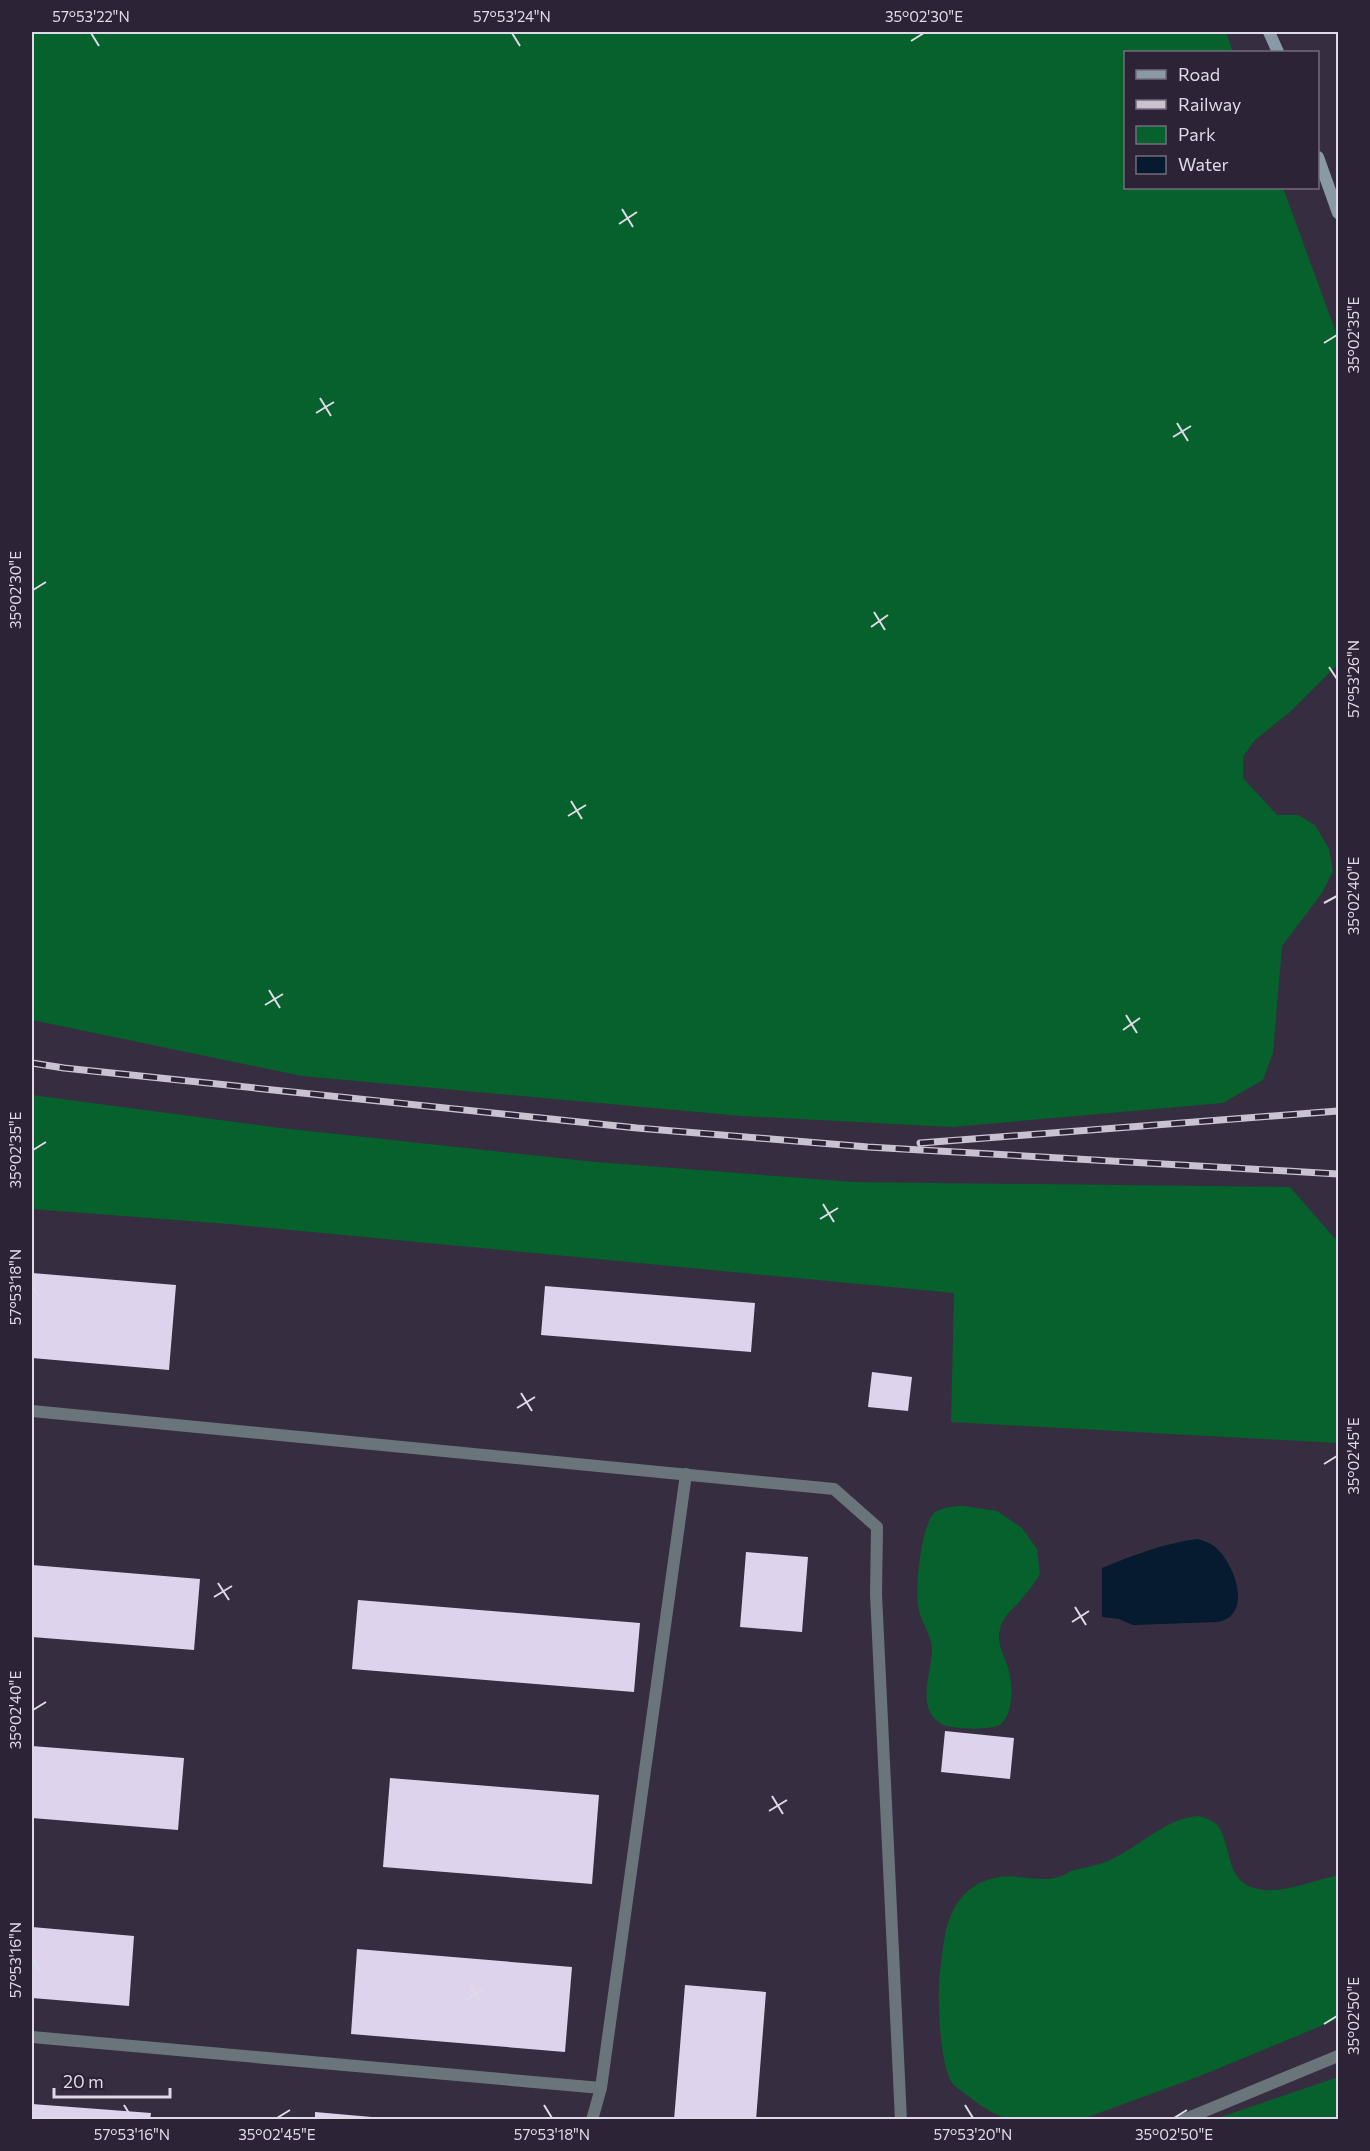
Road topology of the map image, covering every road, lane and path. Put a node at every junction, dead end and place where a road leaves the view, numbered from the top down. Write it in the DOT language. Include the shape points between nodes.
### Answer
graph roads {
  1 [pos="1269,32"];
  2 [pos="1278,51"];
  3 [pos="1319,163"];
  4 [pos="1338,213"];
  5 [pos="32,1411"];
  6 [pos="686,1474"];
  7 [pos="32,2037"];
  8 [pos="1338,2056"];
  9 [pos="601,2088"];
  10 [pos="592,2120"];
  11 [pos="901,2120"];
  12 [pos="1183,2120"];
  1 -- 2 [label="street"];
  3 -- 4 [label="street"];
  5 -- 6 [label="lane"];
  6 -- 9 [label="lane"];
  6 -- 11 [label="lane" via="834,1489 877,1527 876,1594"];
  7 -- 9 [label="lane"];
  8 -- 12 [label="lane"];
  9 -- 10 [label="lane"];
}
